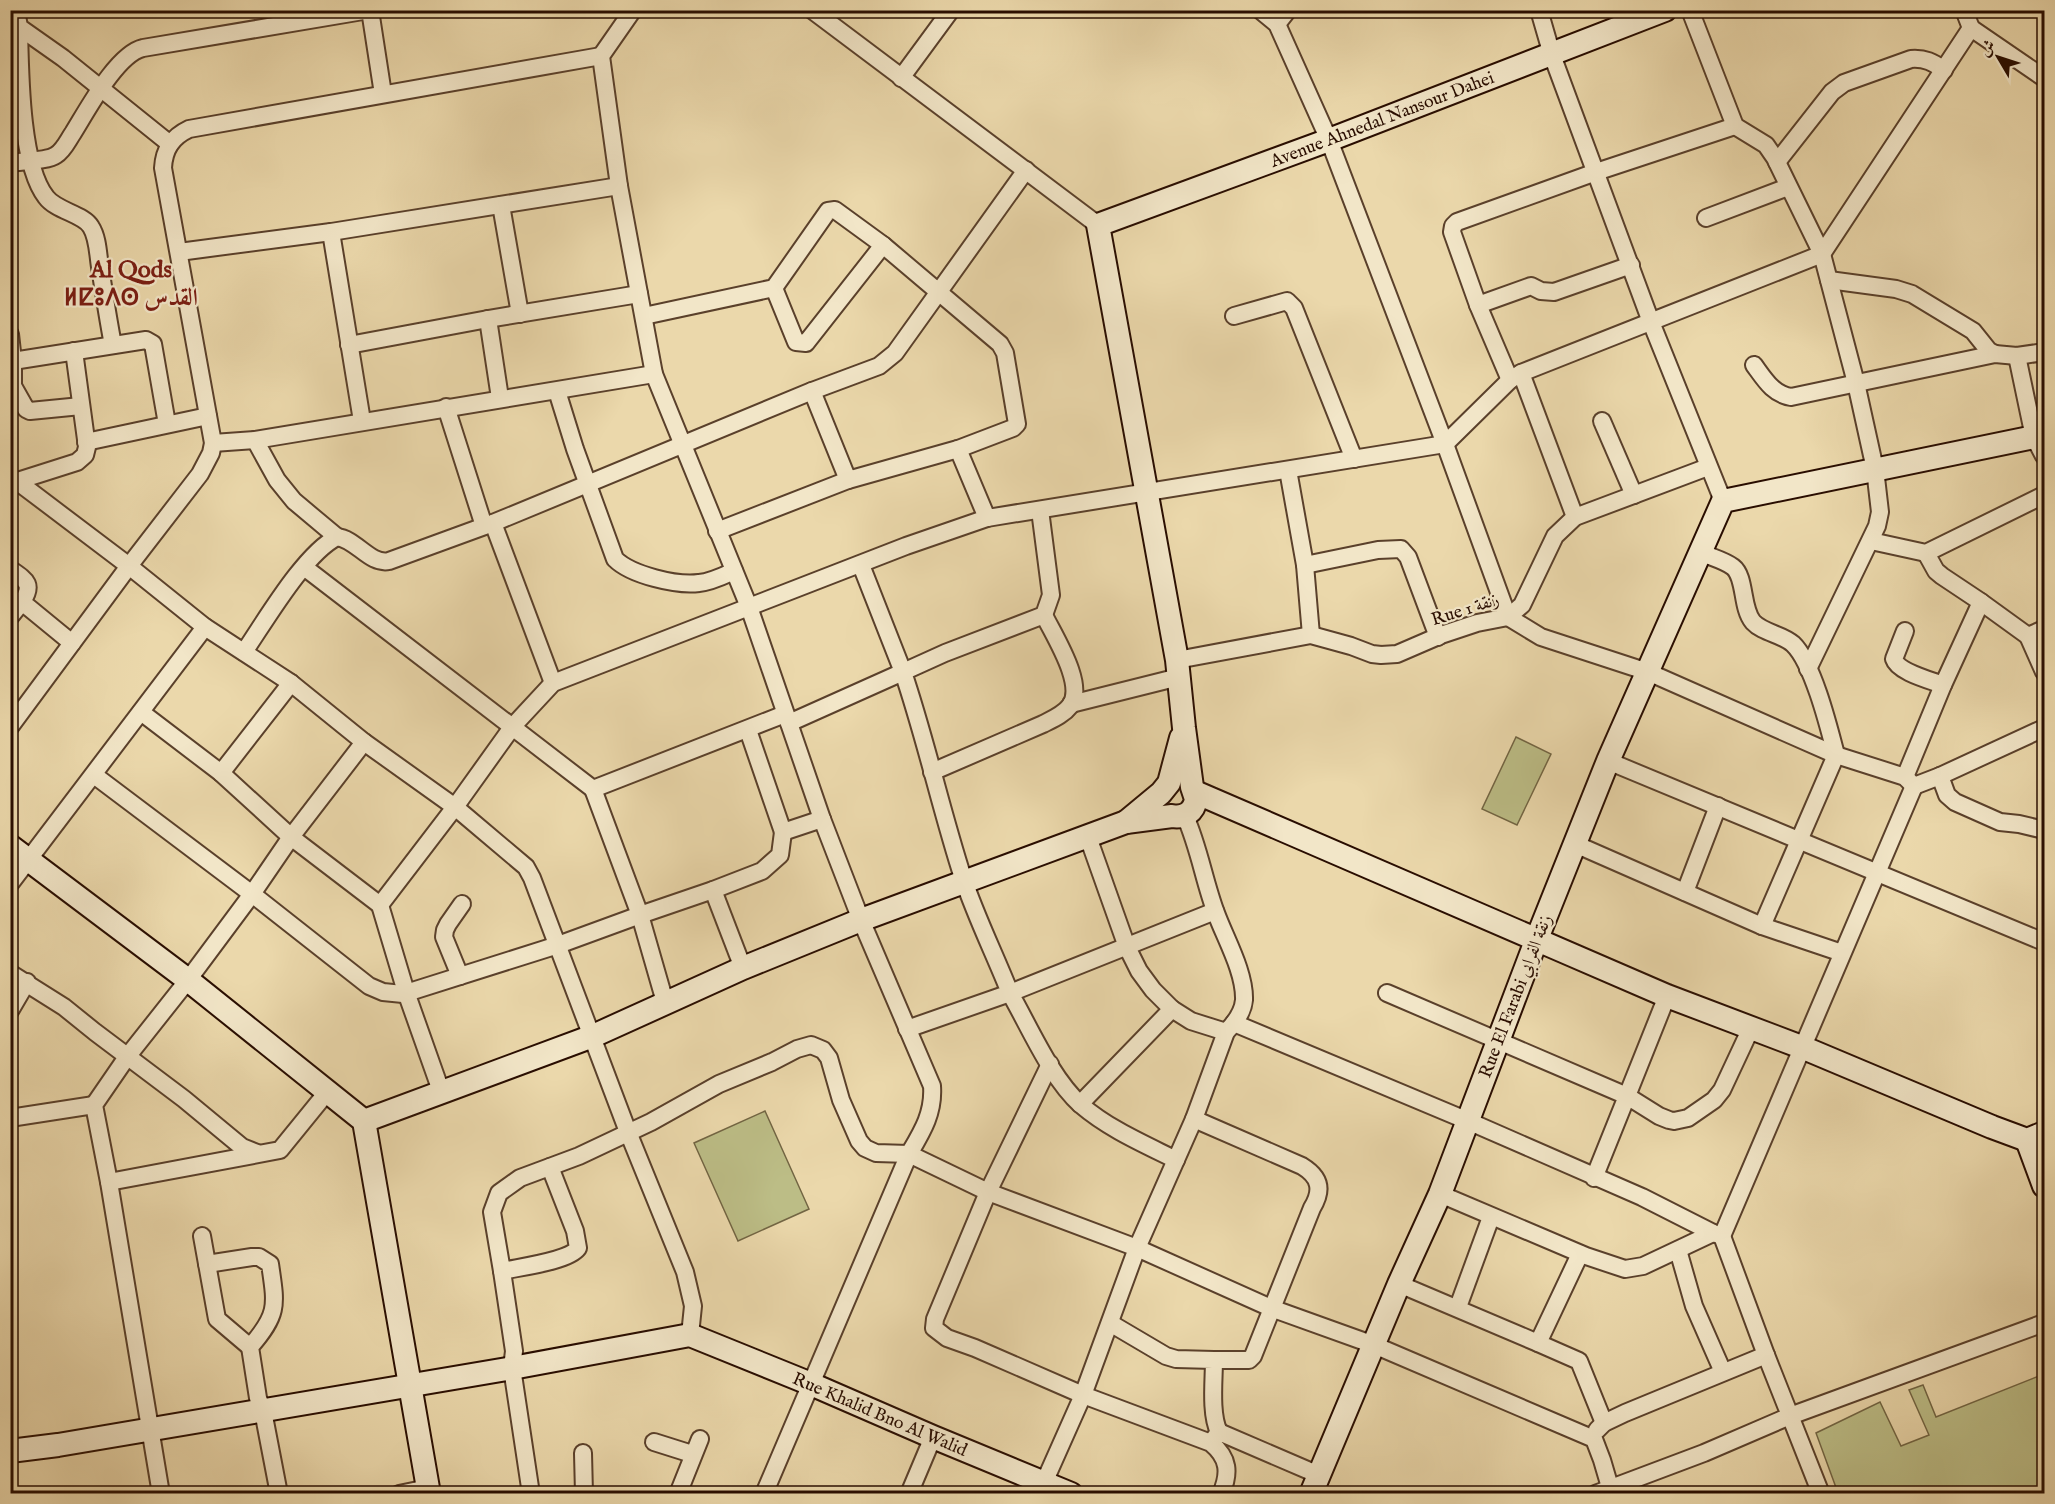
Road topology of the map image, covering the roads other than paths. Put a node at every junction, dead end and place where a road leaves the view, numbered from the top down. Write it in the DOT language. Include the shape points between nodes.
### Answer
graph roads {
  1 [pos="370,10"];
  2 [pos="633,10"];
  3 [pos="812,10"];
  4 [pos="951,10"];
  5 [pos="1260,10"];
  6 [pos="1288,10"];
  7 [pos="1539,10"];
  8 [pos="1665,10"];
  9 [pos="1690,10"];
  10 [pos="1964,10"];
  11 [pos="18,19"];
  12 [pos="1277,24"];
  13 [pos="1971,28"];
  14 [pos="1552,55"];
  15 [pos="601,56"];
  16 [pos="1944,70"];
  17 [pos="902,78"];
  18 [pos="2044,78"];
  19 [pos="100,90"];
  20 [pos="15,92"];
  21 [pos="383,94"];
  22 [pos="1735,126"];
  23 [pos="1329,140"];
  24 [pos="170,144"];
  25 [pos="30,159"];
  26 [pos="1777,162"];
  27 [pos="10,163"];
  28 [pos="1026,170"];
  29 [pos="1596,172"];
  30 [pos="619,186"];
  31 [pos="1788,187"];
  32 [pos="501,205"];
  33 [pos="1706,218"];
  34 [pos="1098,225"];
  35 [pos="331,232"];
  36 [pos="883,245"];
  37 [pos="179,252"];
  38 [pos="1822,254"];
  39 [pos="1631,265"];
  40 [pos="1829,280"];
  41 [pos="774,288"];
  42 [pos="939,291"];
  43 [pos="639,294"];
  44 [pos="1478,305"];
  45 [pos="520,314"];
  46 [pos="644,316"];
  47 [pos="1233,316"];
  48 [pos="488,319"];
  49 [pos="1651,322"];
  50 [pos="10,334"];
  51 [pos="112,345"];
  52 [pos="349,345"];
  53 [pos="74,351"];
  54 [pos="2044,352"];
  55 [pos="1995,354"];
  56 [pos="2017,356"];
  57 [pos="13,361"];
  58 [pos="1754,365"];
  59 [pos="654,374"];
  60 [pos="1516,377"];
  61 [pos="1856,383"];
  62 [pos="12,386"];
  63 [pos="557,391"];
  64 [pos="812,391"];
  65 [pos="500,398"];
  66 [pos="81,406"];
  67 [pos="446,407"];
  68 [pos="208,416"];
  69 [pos="362,421"];
  70 [pos="1602,421"];
  71 [pos="167,424"];
  72 [pos="255,440"];
  73 [pos="86,442"];
  74 [pos="213,443"];
  75 [pos="2041,443"];
  76 [pos="1445,444"];
  77 [pos="682,446"];
  78 [pos="958,449"];
  79 [pos="1354,459"];
  80 [pos="1708,467"];
  81 [pos="1875,469"];
  82 [pos="1288,470"];
  83 [pos="848,480"];
  84 [pos="14,483"];
  85 [pos="588,483"];
  86 [pos="1146,491"];
  87 [pos="1634,495"];
  88 [pos="2044,495"];
  89 [pos="1723,501"];
  90 [pos="1040,510"];
  91 [pos="1575,517"];
  92 [pos="987,518"];
  93 [pos="488,525"];
  94 [pos="717,531"];
  95 [pos="337,537"];
  96 [pos="1871,541"];
  97 [pos="1700,552"];
  98 [pos="1926,552"];
  99 [pos="861,565"];
  100 [pos="1305,565"];
  101 [pos="129,566"];
  102 [pos="304,567"];
  103 [pos="10,569"];
  104 [pos="735,571"];
  105 [pos="22,602"];
  106 [pos="1982,602"];
  107 [pos="749,607"];
  108 [pos="1044,615"];
  109 [pos="10,617"];
  110 [pos="1508,617"];
  111 [pos="205,627"];
  112 [pos="2044,628"];
  113 [pos="1905,631"];
  114 [pos="1311,635"];
  115 [pos="2028,636"];
  116 [pos="1438,637"];
  117 [pos="72,643"];
  118 [pos="244,652"];
  119 [pos="1178,668"];
  120 [pos="1808,669"];
  121 [pos="903,672"];
  122 [pos="1648,672"];
  123 [pos="2044,672"];
  124 [pos="291,683"];
  125 [pos="553,683"];
  126 [pos="1943,685"];
  127 [pos="1071,704"];
  128 [pos="141,712"];
  129 [pos="787,719"];
  130 [pos="513,726"];
  131 [pos="10,727"];
  132 [pos="1184,728"];
  133 [pos="2044,728"];
  134 [pos="748,730"];
  135 [pos="364,742"];
  136 [pos="1836,755"];
  137 [pos="1608,761"];
  138 [pos="932,772"];
  139 [pos="221,773"];
  140 [pos="94,775"];
  141 [pos="1940,776"];
  142 [pos="1910,782"];
  143 [pos="1165,788"];
  144 [pos="593,789"];
  145 [pos="1187,804"];
  146 [pos="1718,806"];
  147 [pos="455,807"];
  148 [pos="822,819"];
  149 [pos="1126,822"];
  150 [pos="2044,830"];
  151 [pos="783,832"];
  152 [pos="291,837"];
  153 [pos="1088,837"];
  154 [pos="1799,839"];
  155 [pos="1575,844"];
  156 [pos="19,853"];
  157 [pos="1877,871"];
  158 [pos="964,882"];
  159 [pos="10,884"];
  160 [pos="713,890"];
  161 [pos="1685,892"];
  162 [pos="252,894"];
  163 [pos="462,904"];
  164 [pos="380,905"];
  165 [pos="1215,911"];
  166 [pos="640,915"];
  167 [pos="861,920"];
  168 [pos="1762,926"];
  169 [pos="1536,941"];
  170 [pos="2044,942"];
  171 [pos="558,945"];
  172 [pos="1127,948"];
  173 [pos="1842,953"];
  174 [pos="742,968"];
  175 [pos="10,973"];
  176 [pos="460,976"];
  177 [pos="188,980"];
  178 [pos="27,982"];
  179 [pos="406,992"];
  180 [pos="1010,993"];
  181 [pos="1387,993"];
  182 [pos="1667,996"];
  183 [pos="665,1002"];
  184 [pos="1172,1009"];
  185 [pos="10,1011"];
  186 [pos="1230,1027"];
  187 [pos="1751,1028"];
  188 [pos="907,1029"];
  189 [pos="592,1036"];
  190 [pos="1497,1040"];
  191 [pos="1804,1048"];
  192 [pos="128,1057"];
  193 [pos="1050,1064"];
  194 [pos="328,1090"];
  195 [pos="441,1091"];
  196 [pos="1627,1096"];
  197 [pos="1080,1104"];
  198 [pos="94,1105"];
  199 [pos="10,1118"];
  200 [pos="1194,1119"];
  201 [pos="364,1121"];
  202 [pos="1468,1121"];
  203 [pos="628,1132"];
  204 [pos="2036,1137"];
  205 [pos="257,1153"];
  206 [pos="909,1154"];
  207 [pos="1176,1160"];
  208 [pos="550,1167"];
  209 [pos="1594,1178"];
  210 [pos="109,1182"];
  211 [pos="2044,1186"];
  212 [pos="988,1192"];
  213 [pos="1440,1194"];
  214 [pos="1491,1217"];
  215 [pos="1717,1235"];
  216 [pos="202,1236"];
  217 [pos="1137,1248"];
  218 [pos="1678,1250"];
  219 [pos="1580,1254"];
  220 [pos="207,1263"];
  221 [pos="502,1271"];
  222 [pos="1399,1284"];
  223 [pos="1270,1308"];
  224 [pos="1458,1308"];
  225 [pos="1110,1323"];
  226 [pos="2044,1323"];
  227 [pos="690,1335"];
  228 [pos="1538,1343"];
  229 [pos="1374,1345"];
  230 [pos="250,1347"];
  231 [pos="1766,1355"];
  232 [pos="1214,1360"];
  233 [pos="512,1368"];
  234 [pos="1723,1372"];
  235 [pos="811,1384"];
  236 [pos="411,1385"];
  237 [pos="1083,1395"];
  238 [pos="263,1411"];
  239 [pos="1790,1416"];
  240 [pos="1604,1423"];
  241 [pos="150,1430"];
  242 [pos="933,1437"];
  243 [pos="1215,1437"];
  244 [pos="700,1438"];
  245 [pos="1594,1439"];
  246 [pos="654,1442"];
  247 [pos="10,1451"];
  248 [pos="583,1453"];
  249 [pos="692,1454"];
  250 [pos="1315,1484"];
  251 [pos="1042,1488"];
  252 [pos="429,1491"];
  253 [pos="1606,1492"];
  254 [pos="161,1494"];
  255 [pos="279,1494"];
  256 [pos="399,1494"];
  257 [pos="531,1494"];
  258 [pos="584,1494"];
  259 [pos="678,1494"];
  260 [pos="764,1494"];
  261 [pos="909,1494"];
  262 [pos="1071,1494"];
  263 [pos="1221,1494"];
  264 [pos="1821,1494"];
  1 -- 19 [label="street" via="137,49 125,57"];
  1 -- 21 [label="street"];
  2 -- 15 [label="street"];
  3 -- 17 [label="street"];
  4 -- 17 [label="street"];
  5 -- 12 [label="street"];
  6 -- 12 [label="street"];
  7 -- 14 [label="street"];
  8 -- 14 [label="street, Avenue Ahnedal Nansour Dahei"];
  9 -- 22 [label="street"];
  10 -- 13 [label="street"];
  11 -- 19 [label="street"];
  11 -- 20 [label="street"];
  12 -- 23 [label="street"];
  13 -- 16 [label="street"];
  13 -- 18 [label="street"];
  14 -- 23 [label="street, Avenue Ahnedal Nansour Dahei"];
  14 -- 29 [label="street"];
  15 -- 21 [label="street"];
  15 -- 30 [label="street"];
  16 -- 26 [label="street" via="1923,58 1911,59 1844,83 1832,92"];
  16 -- 38 [label="street"];
  17 -- 28 [label="street"];
  19 -- 24 [label="street"];
  19 -- 25 [label="street" via="59,153 47,159"];
  20 -- 25 [label="street"];
  21 -- 24 [label="street" via="189,129"];
  22 -- 26 [label="street" via="1766,145"];
  22 -- 29 [label="street"];
  23 -- 34 [label="street, Avenue Ahnedal Nansour Dahei"];
  23 -- 76 [label="street"];
  24 -- 37 [label="street" via="163,168"];
  25 -- 27 [label="street"];
  25 -- 51 [label="street" via="41,190 50,202 92,228"];
  26 -- 31 [label="street"];
  28 -- 34 [label="street"];
  28 -- 42 [label="street"];
  29 -- 39 [label="street"];
  29 -- 44 [label="street" via="1453,226"];
  30 -- 32 [label="street"];
  30 -- 43 [label="street"];
  31 -- 33 [label="street"];
  31 -- 38 [label="street"];
  32 -- 35 [label="street"];
  32 -- 45 [label="street"];
  34 -- 86 [label="street"];
  35 -- 37 [label="street"];
  35 -- 52 [label="street"];
  36 -- 41 [label="street" via="835,210 828,211"];
  36 -- 41 [label="street" via="806,344 796,342"];
  36 -- 42 [label="street"];
  37 -- 68 [label="street"];
  38 -- 40 [label="street"];
  38 -- 49 [label="street"];
  39 -- 44 [label="street" via="1554,292 1531,286"];
  39 -- 49 [label="street"];
  40 -- 55 [label="street" via="1912,294 1973,331"];
  40 -- 61 [label="street"];
  41 -- 46 [label="street"];
  42 -- 64 [label="street" via="887,360"];
  42 -- 78 [label="street" via="1003,348 1017,419 1013,428"];
  43 -- 45 [label="street"];
  43 -- 46 [label="street"];
  44 -- 60 [label="street"];
  45 -- 48 [label="street"];
  46 -- 59 [label="street"];
  47 -- 79 [label="street" via="1291,303"];
  48 -- 52 [label="street"];
  48 -- 65 [label="street"];
  49 -- 60 [label="street"];
  49 -- 80 [label="street"];
  50 -- 57 [label="street"];
  51 -- 53 [label="street"];
  51 -- 71 [label="street" via="146,340 153,344"];
  52 -- 69 [label="street"];
  53 -- 57 [label="street"];
  53 -- 66 [label="street"];
  54 -- 56 [label="street"];
  55 -- 56 [label="street"];
  55 -- 61 [label="street"];
  56 -- 75 [label="street"];
  57 -- 62 [label="street"];
  58 -- 61 [label="street" via="1771,388 1791,397"];
  59 -- 63 [label="street"];
  59 -- 77 [label="street"];
  60 -- 76 [label="street"];
  60 -- 91 [label="street"];
  61 -- 81 [label="street"];
  62 -- 66 [label="street" via="29,411"];
  63 -- 65 [label="street"];
  63 -- 85 [label="street"];
  64 -- 77 [label="street"];
  64 -- 83 [label="street"];
  65 -- 67 [label="street"];
  66 -- 73 [label="street"];
  67 -- 69 [label="street"];
  67 -- 93 [label="street"];
  68 -- 71 [label="street"];
  68 -- 74 [label="street"];
  69 -- 72 [label="street"];
  70 -- 87 [label="street"];
  71 -- 73 [label="street"];
  72 -- 74 [label="street"];
  72 -- 95 [label="street" via="276,480 294,501"];
  73 -- 84 [label="street" via="85,455 78,462"];
  74 -- 101 [label="street" via="200,474"];
  75 -- 81 [label="street"];
  76 -- 79 [label="street"];
  76 -- 110 [label="street"];
  77 -- 85 [label="street"];
  77 -- 94 [label="street"];
  78 -- 83 [label="street"];
  78 -- 92 [label="street"];
  79 -- 82 [label="street"];
  80 -- 87 [label="street, Rue 1 زنقة"];
  80 -- 89 [label="street"];
  81 -- 89 [label="street"];
  81 -- 96 [label="street" via="1880,512"];
  82 -- 86 [label="street"];
  82 -- 100 [label="street"];
  83 -- 94 [label="street"];
  84 -- 101 [label="street"];
  85 -- 93 [label="street"];
  85 -- 104 [label="street" via="615,559 622,566 653,578 688,584"];
  86 -- 90 [label="street"];
  86 -- 119 [label="street"];
  87 -- 91 [label="street, Rue 1 زنقة"];
  88 -- 98 [label="street"];
  89 -- 97 [label="street, Rue El Farabi زنقة الفرابي"];
  90 -- 92 [label="street"];
  90 -- 108 [label="street" via="1051,595"];
  91 -- 110 [label="street, Rue 1 زنقة" via="1555,536 1522,605"];
  92 -- 99 [label="street"];
  93 -- 95 [label="street" via="385,562"];
  93 -- 125 [label="street"];
  94 -- 104 [label="street"];
  95 -- 102 [label="street" via="326,542"];
  96 -- 98 [label="street"];
  96 -- 120 [label="street"];
  97 -- 120 [label="street" via="1732,566 1739,576 1752,621 1792,643"];
  97 -- 122 [label="street, Rue El Farabi زنقة الفرابي"];
  98 -- 106 [label="street" via="1936,571"];
  99 -- 107 [label="street"];
  99 -- 121 [label="street"];
  100 -- 114 [label="street"];
  100 -- 116 [label="street" via="1401,549 1408,557"];
  101 -- 111 [label="street"];
  101 -- 117 [label="street"];
  102 -- 118 [label="street"];
  102 -- 130 [label="street"];
  103 -- 105 [label="street" via="27,583"];
  104 -- 107 [label="street"];
  105 -- 109 [label="street"];
  105 -- 117 [label="street"];
  106 -- 115 [label="street"];
  106 -- 126 [label="street"];
  107 -- 125 [label="street"];
  107 -- 129 [label="street"];
  108 -- 121 [label="street"];
  108 -- 127 [label="street" via="1074,679"];
  110 -- 116 [label="street, Rue 1 زنقة"];
  110 -- 122 [label="street" via="1541,637"];
  111 -- 118 [label="street"];
  111 -- 128 [label="street"];
  112 -- 115 [label="street"];
  113 -- 126 [label="street" via="1895,664"];
  114 -- 116 [label="street, Rue 1 زنقة" via="1381,655 1397,654"];
  114 -- 119 [label="street, Rue 1 زنقة"];
  115 -- 123 [label="street"];
  117 -- 131 [label="street"];
  118 -- 124 [label="street"];
  119 -- 127 [label="street, Rue 1 زنقة"];
  119 -- 132 [label="street"];
  120 -- 136 [label="street"];
  121 -- 129 [label="street"];
  121 -- 138 [label="street"];
  122 -- 136 [label="street"];
  122 -- 137 [label="street, Rue El Farabi زنقة الفرابي"];
  124 -- 135 [label="street"];
  124 -- 139 [label="street"];
  125 -- 130 [label="street"];
  126 -- 142 [label="street"];
  127 -- 138 [label="street" via="1043,724"];
  128 -- 139 [label="street"];
  128 -- 140 [label="street"];
  129 -- 134 [label="street"];
  129 -- 148 [label="street"];
  130 -- 144 [label="street"];
  130 -- 147 [label="street"];
  132 -- 143 [label="street"];
  132 -- 145 [label="street"];
  133 -- 141 [label="street"];
  134 -- 144 [label="street"];
  134 -- 151 [label="street"];
  135 -- 147 [label="street"];
  135 -- 152 [label="street"];
  136 -- 142 [label="street"];
  136 -- 154 [label="street"];
  137 -- 146 [label="street"];
  137 -- 155 [label="street, Rue El Farabi زنقة الفرابي"];
  138 -- 158 [label="street"];
  139 -- 152 [label="street"];
  140 -- 156 [label="street"];
  140 -- 162 [label="street"];
  141 -- 142 [label="street"];
  141 -- 150 [label="street" via="1947,795 1955,802 2000,822"];
  142 -- 157 [label="street"];
  143 -- 145 [label="street" via="1181,781"];
  143 -- 145 [label="street" via="1161,805 1165,810"];
  143 -- 149 [label="street"];
  144 -- 166 [label="street"];
  145 -- 149 [label="street"];
  145 -- 165 [label="street"];
  145 -- 169 [label="street" via="1244,813"];
  146 -- 154 [label="street"];
  146 -- 161 [label="street"];
  147 -- 164 [label="street"];
  147 -- 171 [label="street" via="529,871"];
  148 -- 151 [label="street"];
  148 -- 167 [label="street"];
  149 -- 153 [label="street"];
  151 -- 160 [label="street" via="780,855 769,866"];
  152 -- 162 [label="street"];
  152 -- 164 [label="street"];
  153 -- 158 [label="street"];
  153 -- 172 [label="street"];
  154 -- 157 [label="street"];
  154 -- 168 [label="street"];
  155 -- 161 [label="street"];
  155 -- 169 [label="street, Rue El Farabi زنقة الفرابي"];
  156 -- 159 [label="street"];
  156 -- 177 [label="street"];
  157 -- 170 [label="street"];
  157 -- 173 [label="street"];
  158 -- 167 [label="street"];
  158 -- 180 [label="street"];
  160 -- 166 [label="street"];
  160 -- 174 [label="street"];
  161 -- 168 [label="street"];
  162 -- 177 [label="street"];
  162 -- 179 [label="street" via="369,986 393,994"];
  163 -- 176 [label="street" via="444,930"];
  164 -- 179 [label="street"];
  165 -- 172 [label="street"];
  165 -- 186 [label="street" via="1243,991 1244,1004"];
  166 -- 171 [label="street"];
  166 -- 183 [label="street"];
  167 -- 174 [label="street"];
  167 -- 188 [label="street"];
  168 -- 173 [label="street"];
  169 -- 182 [label="street"];
  169 -- 190 [label="street, Rue El Farabi زنقة الفرابي"];
  171 -- 176 [label="street"];
  171 -- 189 [label="street"];
  172 -- 180 [label="street"];
  172 -- 184 [label="street" via="1138,970"];
  173 -- 191 [label="street"];
  174 -- 183 [label="street"];
  175 -- 178 [label="street"];
  176 -- 179 [label="street"];
  177 -- 192 [label="street"];
  177 -- 194 [label="street"];
  178 -- 185 [label="street"];
  178 -- 192 [label="street"];
  179 -- 195 [label="street"];
  180 -- 188 [label="street"];
  180 -- 193 [label="street"];
  181 -- 190 [label="street"];
  182 -- 187 [label="street"];
  182 -- 196 [label="street"];
  183 -- 189 [label="street"];
  184 -- 186 [label="street" via="1191,1021"];
  184 -- 197 [label="street"];
  186 -- 200 [label="street"];
  186 -- 202 [label="street"];
  187 -- 191 [label="street"];
  187 -- 196 [label="street" via="1722,1090 1688,1118 1669,1120"];
  188 -- 206 [label="street" via="932,1086 933,1099 925,1127"];
  189 -- 195 [label="street"];
  189 -- 203 [label="street"];
  190 -- 196 [label="street"];
  190 -- 202 [label="street, Rue El Farabi زنقة الفرابي"];
  191 -- 204 [label="street" via="1992,1127"];
  191 -- 215 [label="street"];
  192 -- 198 [label="street"];
  192 -- 205 [label="street" via="242,1147"];
  193 -- 197 [label="street"];
  193 -- 212 [label="street"];
  194 -- 201 [label="street"];
  194 -- 205 [label="street" via="282,1148"];
  195 -- 201 [label="street"];
  196 -- 209 [label="street"];
  197 -- 207 [label="street" via="1104,1122"];
  198 -- 199 [label="street"];
  198 -- 210 [label="street"];
  200 -- 207 [label="street"];
  200 -- 223 [label="street" via="1302,1166 1316,1180 1318,1197"];
  201 -- 236 [label="street"];
  202 -- 209 [label="street"];
  202 -- 213 [label="street, Rue El Farabi زنقة الفرابي"];
  203 -- 206 [label="street" via="719,1084 811,1045 823,1050 830,1061 841,1100 865,1148 876,1153"];
  203 -- 208 [label="street"];
  203 -- 227 [label="street" via="685,1272 693,1306"];
  204 -- 211 [label="street"];
  205 -- 210 [label="street"];
  206 -- 212 [label="street"];
  206 -- 235 [label="street"];
  207 -- 217 [label="street"];
  208 -- 221 [label="street" via="520,1178 496,1198 492,1212"];
  208 -- 221 [label="street" via="578,1248 566,1256"];
  209 -- 215 [label="street"];
  210 -- 241 [label="street"];
  212 -- 217 [label="street"];
  212 -- 237 [label="street" via="934,1318 934,1328 947,1338"];
  213 -- 214 [label="street"];
  213 -- 222 [label="street, Rue El Farabi زنقة الفرابي"];
  214 -- 219 [label="street"];
  214 -- 224 [label="street"];
  215 -- 218 [label="street"];
  215 -- 231 [label="street"];
  216 -- 220 [label="street"];
  217 -- 223 [label="street"];
  217 -- 225 [label="street"];
  218 -- 219 [label="street" via="1643,1266 1625,1269"];
  218 -- 234 [label="street" via="1694,1306"];
  219 -- 228 [label="street"];
  220 -- 230 [label="street" via="217,1319"];
  220 -- 230 [label="street" via="259,1257 270,1264 274,1313"];
  221 -- 233 [label="street" via="514,1351"];
  222 -- 224 [label="street"];
  222 -- 229 [label="street, Rue El Farabi زنقة الفرابي"];
  223 -- 229 [label="street"];
  223 -- 232 [label="street" via="1251,1359"];
  224 -- 228 [label="street"];
  225 -- 232 [label="street" via="1166,1356"];
  225 -- 237 [label="street"];
  226 -- 239 [label="street"];
  227 -- 233 [label="street"];
  227 -- 235 [label="street, Rue Khalid Bno Al Walid"];
  228 -- 240 [label="street" via="1579,1361"];
  229 -- 245 [label="street"];
  229 -- 250 [label="street, Rue El Farabi زنقة الفرابي"];
  230 -- 238 [label="street"];
  231 -- 234 [label="street"];
  231 -- 239 [label="street"];
  232 -- 243 [label="street"];
  233 -- 236 [label="street"];
  233 -- 257 [label="street"];
  234 -- 240 [label="street"];
  235 -- 242 [label="street, Rue Khalid Bno Al Walid"];
  235 -- 260 [label="street"];
  236 -- 238 [label="street"];
  236 -- 252 [label="street"];
  237 -- 243 [label="street"];
  237 -- 251 [label="street"];
  238 -- 241 [label="street"];
  238 -- 255 [label="street"];
  239 -- 253 [label="street"];
  239 -- 264 [label="street"];
  240 -- 245 [label="street"];
  241 -- 247 [label="street"];
  241 -- 254 [label="street"];
  242 -- 251 [label="street, Rue Khalid Bno Al Walid"];
  242 -- 261 [label="street"];
  243 -- 250 [label="street"];
  243 -- 263 [label="street" via="1228,1470"];
  244 -- 249 [label="street"];
  245 -- 253 [label="street" via="1602,1460"];
  246 -- 249 [label="street"];
  248 -- 258 [label="street"];
  249 -- 259 [label="street"];
  251 -- 262 [label="street, Rue Khalid Bno Al Walid"];
  252 -- 256 [label="street"];
}
